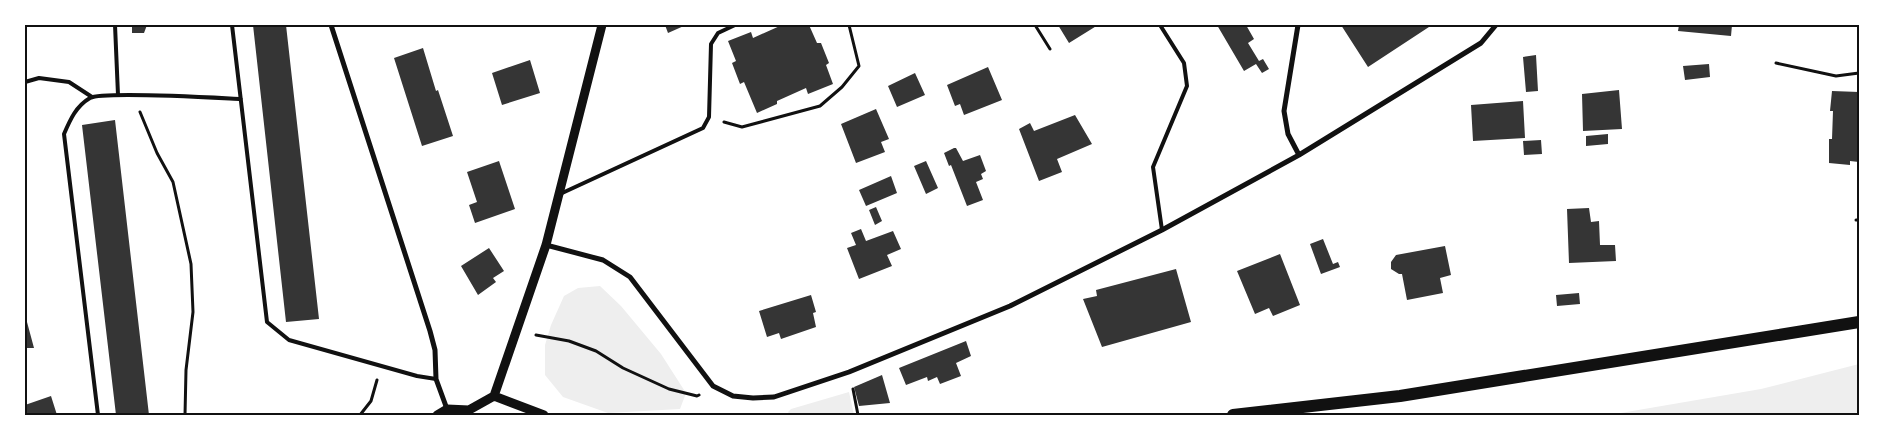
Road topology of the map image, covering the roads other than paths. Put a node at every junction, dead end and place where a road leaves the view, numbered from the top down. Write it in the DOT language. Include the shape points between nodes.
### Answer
graph roads {
  1 [pos="115,25"];
  2 [pos="232,25"];
  3 [pos="331,25"];
  4 [pos="602,25"];
  5 [pos="735,25"];
  6 [pos="1160,25"];
  7 [pos="1298,25"];
  8 [pos="1496,25"];
  9 [pos="25,82"];
  10 [pos="118,95"];
  11 [pos="92,97"];
  12 [pos="241,99"];
  13 [pos="1299,155"];
  14 [pos="560,194"];
  15 [pos="1162,230"];
  16 [pos="546,245"];
  17 [pos="1859,322"];
  18 [pos="436,379"];
  19 [pos="494,396"];
  20 [pos="447,409"];
  21 [pos="469,412"];
  22 [pos="98,415"];
  23 [pos="437,415"];
  24 [pos="544,415"];
  25 [pos="1233,415"];
  1 -- 10 [label="lane"];
  2 -- 12 [label="lane"];
  3 -- 18 [label="street" via="430,332 435,350"];
  4 -- 14 [label="street"];
  5 -- 14 [label="lane" via="718,33 711,44 709,118 703,128"];
  6 -- 15 [label="lane" via="1184,63 1187,86 1153,167"];
  7 -- 13 [label="street" via="1284,112 1288,134"];
  8 -- 13 [label="street" via="1481,43"];
  9 -- 11 [label="lane" via="39,78 69,82"];
  10 -- 11 [label="lane"];
  10 -- 12 [label="lane"];
  11 -- 22 [label="lane" via="73,113 64,134"];
  12 -- 18 [label="lane" via="267,322 289,340"];
  13 -- 15 [label="street"];
  14 -- 16 [label="street"];
  15 -- 16 [label="street" via="1010,306 849,372 774,396 753,398 733,396 713,386 630,277 603,260"];
  16 -- 19 [label="street"];
  17 -- 25 [label="main road" via="1400,396"];
  18 -- 20 [label="street"];
  19 -- 21 [label="street"];
  19 -- 24 [label="street"];
  20 -- 21 [label="street"];
  20 -- 23 [label="street"];
}
